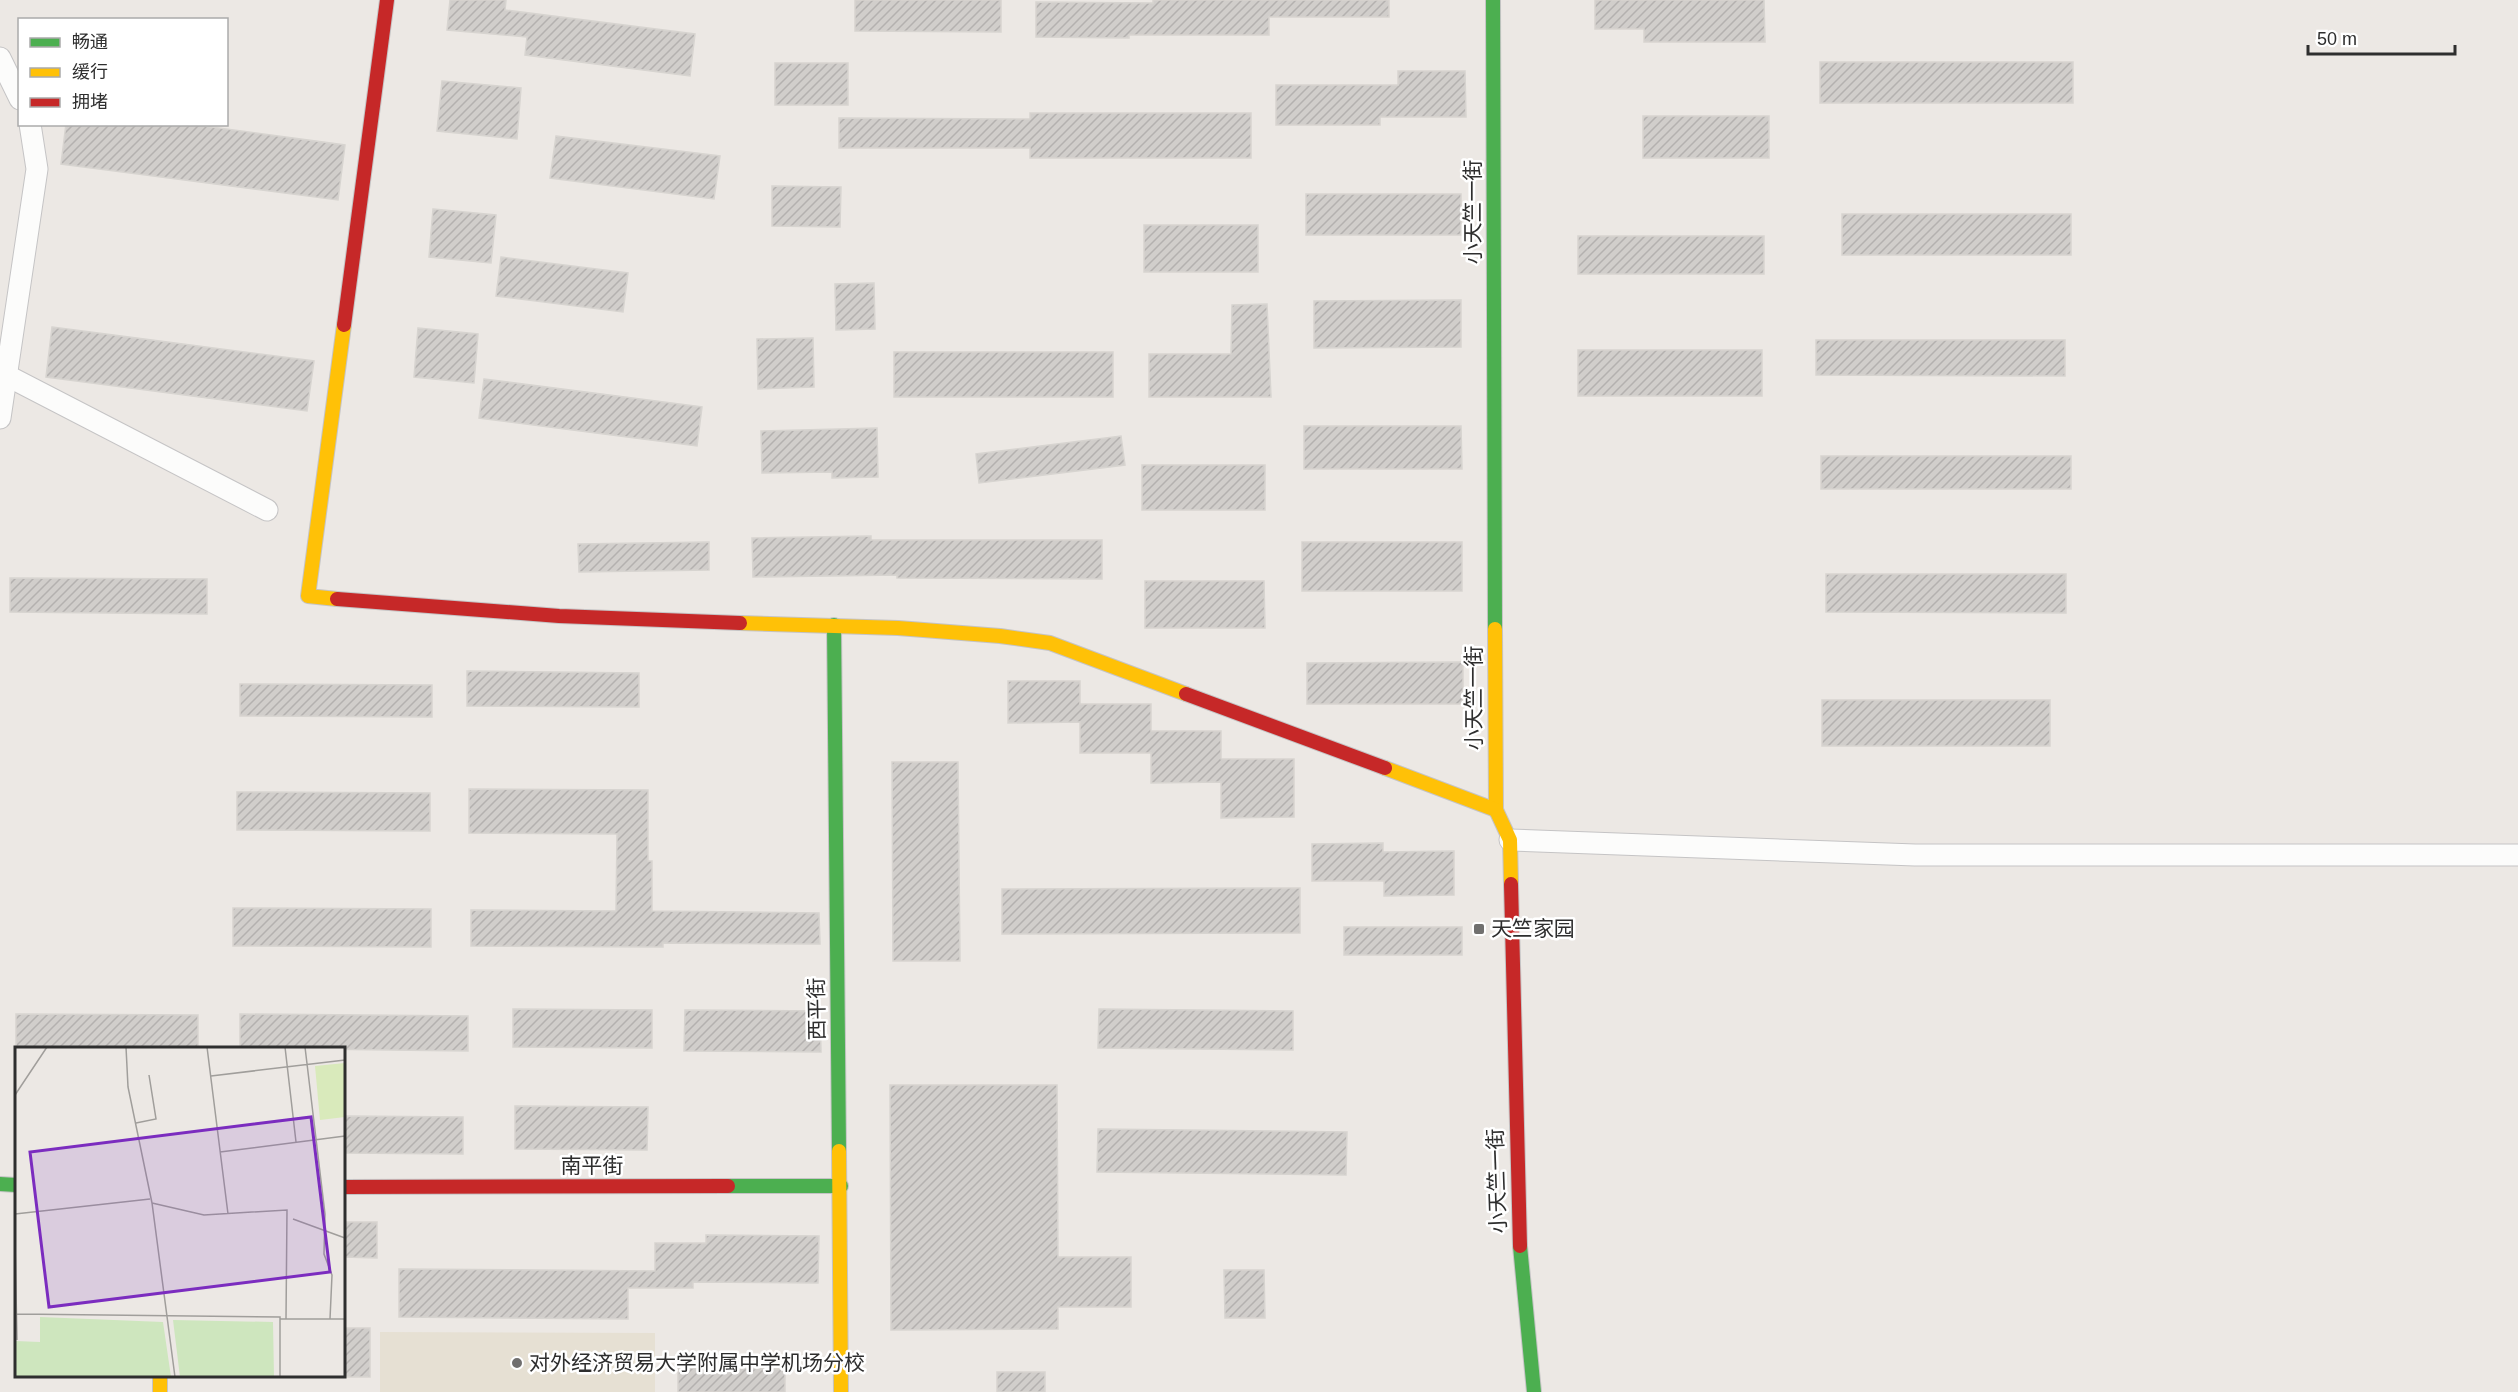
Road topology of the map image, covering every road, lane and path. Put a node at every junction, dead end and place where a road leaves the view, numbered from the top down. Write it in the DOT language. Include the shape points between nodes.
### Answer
graph roads {
  1 [pos="387,0"];
  2 [pos="1493,0"];
  3 [pos="0,58"];
  4 [pos="18,95"];
  5 [pos="30,126"];
  6 [pos="4,374"];
  7 [pos="0,418"];
  8 [pos="267,510"];
  9 [pos="834,625"];
  10 [pos="1496,810"];
  11 [pos="1510,840"];
  12 [pos="2518,855"];
  13 [pos="0,1184"];
  14 [pos="15,1185"];
  15 [pos="841,1186"];
  16 [pos="345,1187"];
  17 [pos="841,1392"];
  18 [pos="1534,1392"];
  1 -- 9 [label="street" via="308,596 641,620"];
  2 -- 10 [label="street, 小天竺一街"];
  3 -- 4 [label="street"];
  5 -- 6 [label="street" via="37,169"];
  6 -- 7 [label="street"];
  6 -- 8 [label="street"];
  9 -- 10 [label="street" via="999,635 1050,644"];
  9 -- 15 [label="street, 西平街"];
  10 -- 11 [label="street, 小天竺一街"];
  11 -- 12 [label="street" via="1916,855"];
  11 -- 18 [label="street, 小天竺一街" via="1520,1249"];
  13 -- 14 [label="street"];
  15 -- 16 [label="street, 南平街"];
  15 -- 17 [label="street, 西平街"];
}
